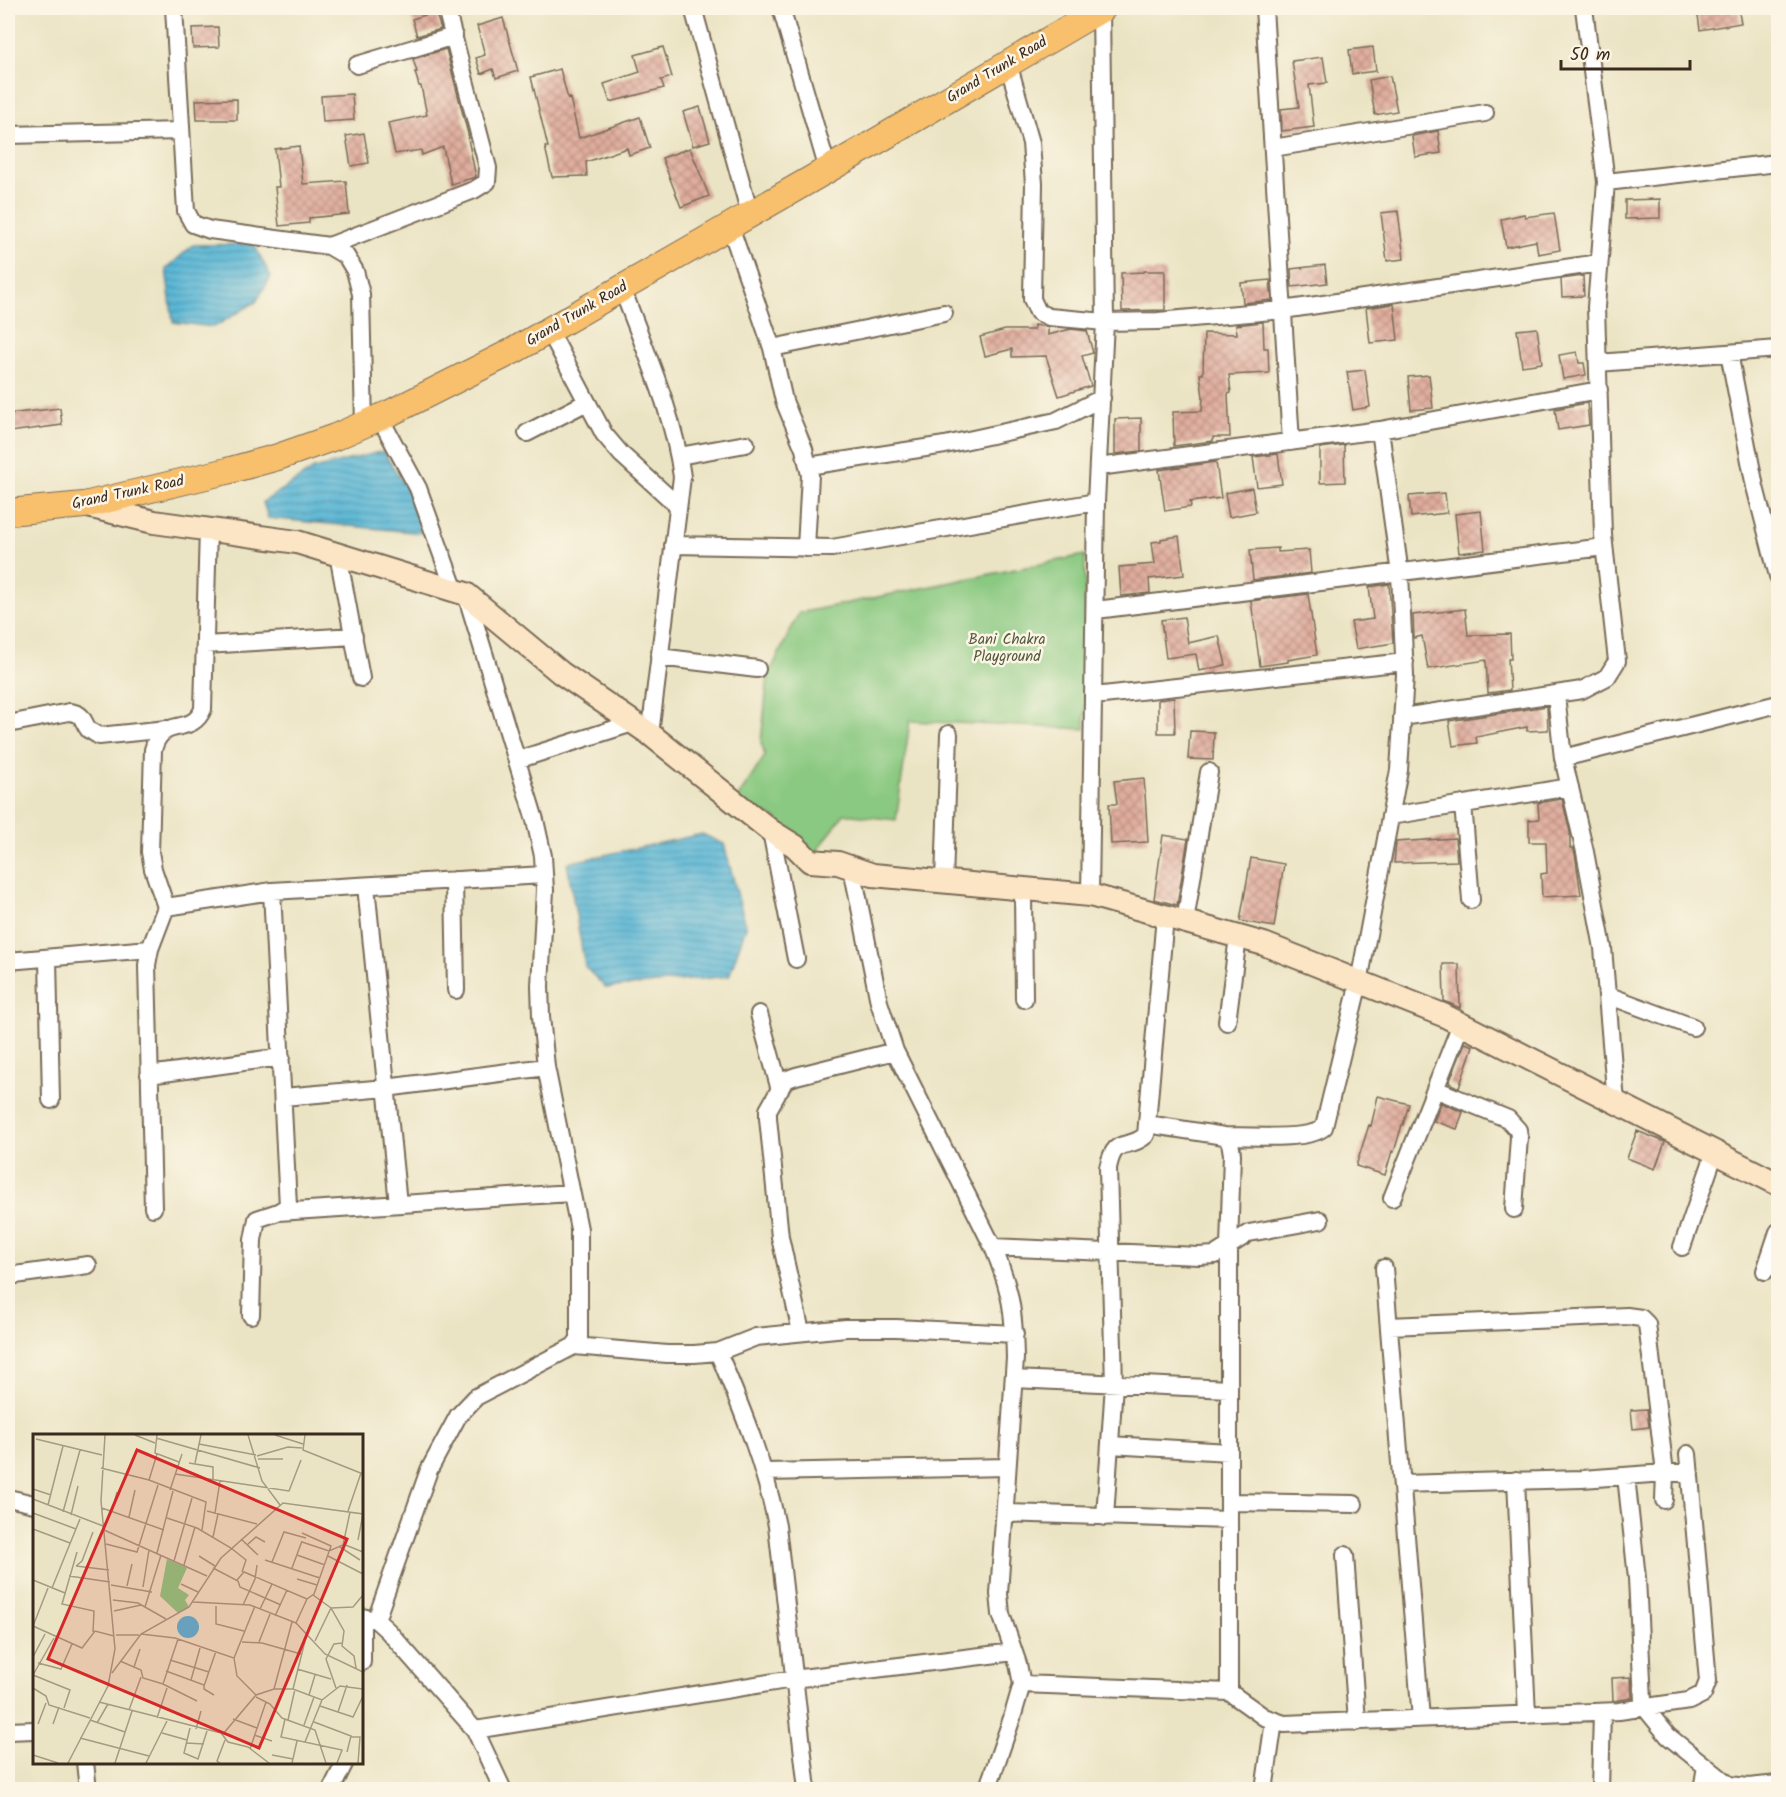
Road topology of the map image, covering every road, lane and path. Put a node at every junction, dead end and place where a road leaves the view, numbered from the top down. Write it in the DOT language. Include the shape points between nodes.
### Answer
graph roads {
  1 [pos="174,8"];
  2 [pos="446,8"];
  3 [pos="693,8"];
  4 [pos="781,8"];
  5 [pos="1102,8"];
  6 [pos="1264,8"];
  7 [pos="1584,8"];
  8 [pos="454,36"];
  9 [pos="1008,63"];
  10 [pos="357,65"];
  11 [pos="1485,113"];
  12 [pos="181,131"];
  13 [pos="8,135"];
  14 [pos="1273,148"];
  15 [pos="1779,163"];
  16 [pos="828,170"];
  17 [pos="1606,182"];
  18 [pos="740,220"];
  19 [pos="329,246"];
  20 [pos="1599,263"];
  21 [pos="622,288"];
  22 [pos="1283,310"];
  23 [pos="944,313"];
  24 [pos="1106,321"];
  25 [pos="549,330"];
  26 [pos="772,348"];
  27 [pos="1779,349"];
  28 [pos="1729,353"];
  29 [pos="1598,363"];
  30 [pos="1599,390"];
  31 [pos="1102,398"];
  32 [pos="587,402"];
  33 [pos="372,421"];
  34 [pos="1380,430"];
  35 [pos="528,433"];
  36 [pos="1291,442"];
  37 [pos="746,444"];
  38 [pos="679,456"];
  39 [pos="808,466"];
  40 [pos="1098,467"];
  41 [pos="1096,502"];
  42 [pos="84,505"];
  43 [pos="678,506"];
  44 [pos="8,512"];
  45 [pos="208,530"];
  46 [pos="673,545"];
  47 [pos="1604,547"];
  48 [pos="806,548"];
  49 [pos="338,554"];
  50 [pos="1400,574"];
  51 [pos="1779,576"];
  52 [pos="460,592"];
  53 [pos="1096,610"];
  54 [pos="354,636"];
  55 [pos="205,645"];
  56 [pos="659,657"];
  57 [pos="1404,662"];
  58 [pos="757,669"];
  59 [pos="361,678"];
  60 [pos="1556,694"];
  61 [pos="1094,696"];
  62 [pos="1779,704"];
  63 [pos="1402,717"];
  64 [pos="8,724"];
  65 [pos="642,728"];
  66 [pos="167,729"];
  67 [pos="949,734"];
  68 [pos="1563,758"];
  69 [pos="517,760"];
  70 [pos="1209,772"];
  71 [pos="1570,787"];
  72 [pos="1463,804"];
  73 [pos="1390,816"];
  74 [pos="771,831"];
  75 [pos="852,868"];
  76 [pos="544,875"];
  77 [pos="454,880"];
  78 [pos="944,881"];
  79 [pos="366,886"];
  80 [pos="1023,889"];
  81 [pos="272,891"];
  82 [pos="1090,895"];
  83 [pos="1472,900"];
  84 [pos="166,907"];
  85 [pos="1175,919"];
  86 [pos="1238,936"];
  87 [pos="150,949"];
  88 [pos="48,958"];
  89 [pos="796,959"];
  90 [pos="8,961"];
  91 [pos="1359,982"];
  92 [pos="456,990"];
  93 [pos="1607,995"];
  94 [pos="1024,999"];
  95 [pos="759,1014"];
  96 [pos="1227,1023"];
  97 [pos="1461,1024"];
  98 [pos="1693,1027"];
  99 [pos="895,1051"];
  100 [pos="281,1057"];
  101 [pos="546,1067"];
  102 [pos="149,1075"];
  103 [pos="386,1088"];
  104 [pos="1435,1089"];
  105 [pos="780,1090"];
  106 [pos="283,1097"];
  107 [pos="51,1100"];
  108 [pos="1616,1102"];
  109 [pos="1147,1124"];
  110 [pos="1224,1136"];
  111 [pos="1715,1152"];
  112 [pos="1779,1184"];
  113 [pos="571,1192"];
  114 [pos="1392,1198"];
  115 [pos="398,1204"];
  116 [pos="153,1208"];
  117 [pos="1515,1209"];
  118 [pos="278,1212"];
  119 [pos="1320,1220"];
  120 [pos="1779,1232"];
  121 [pos="993,1247"];
  122 [pos="1229,1247"];
  123 [pos="1682,1247"];
  124 [pos="1111,1252"];
  125 [pos="88,1265"];
  126 [pos="1384,1268"];
  127 [pos="1765,1271"];
  128 [pos="8,1276"];
  129 [pos="251,1315"];
  130 [pos="1389,1326"];
  131 [pos="801,1332"];
  132 [pos="1015,1334"];
  133 [pos="574,1346"];
  134 [pos="718,1352"];
  135 [pos="1014,1379"];
  136 [pos="1114,1384"];
  137 [pos="1229,1389"];
  138 [pos="1110,1445"];
  139 [pos="1229,1452"];
  140 [pos="1688,1454"];
  141 [pos="1008,1467"];
  142 [pos="765,1472"];
  143 [pos="1665,1473"];
  144 [pos="1690,1473"];
  145 [pos="1626,1476"];
  146 [pos="1516,1480"];
  147 [pos="1402,1484"];
  148 [pos="8,1498"];
  149 [pos="1664,1500"];
  150 [pos="1229,1502"];
  151 [pos="33,1504"];
  152 [pos="1354,1504"];
  153 [pos="1005,1513"];
  154 [pos="1105,1517"];
  155 [pos="1229,1520"];
  156 [pos="1345,1555"];
  157 [pos="367,1618"];
  158 [pos="1014,1652"];
  159 [pos="363,1653"];
  160 [pos="793,1679"];
  161 [pos="1022,1684"];
  162 [pos="1229,1692"];
  163 [pos="1646,1708"];
  164 [pos="1602,1712"];
  165 [pos="1527,1715"];
  166 [pos="1421,1719"];
  167 [pos="1274,1721"];
  168 [pos="1357,1722"];
  169 [pos="33,1730"];
  170 [pos="475,1730"];
  171 [pos="8,1731"];
  172 [pos="85,1764"];
  173 [pos="344,1764"];
  174 [pos="1706,1766"];
  175 [pos="1779,1784"];
  176 [pos="1736,1787"];
  177 [pos="88,1790"];
  178 [pos="330,1790"];
  179 [pos="503,1790"];
  180 [pos="807,1790"];
  181 [pos="987,1790"];
  182 [pos="1264,1790"];
  183 [pos="1600,1790"];
  184 [pos="1702,1790"];
  1 -- 12 [label="street"];
  2 -- 8 [label="street"];
  3 -- 18 [label="street"];
  4 -- 16 [label="street"];
  5 -- 9 [label="main road, Grand Trunk Road"];
  5 -- 24 [label="street"];
  6 -- 14 [label="street"];
  7 -- 17 [label="street"];
  8 -- 10 [label="street"];
  8 -- 19 [label="street" via="488,168 487,182"];
  9 -- 16 [label="main road, Grand Trunk Road"];
  9 -- 24 [label="street" via="1031,143 1034,306 1048,317"];
  11 -- 14 [label="street"];
  12 -- 13 [label="street"];
  12 -- 19 [label="street" via="186,211 193,224 210,230"];
  14 -- 22 [label="street"];
  15 -- 17 [label="street"];
  16 -- 18 [label="main road, Grand Trunk Road"];
  17 -- 20 [label="street"];
  18 -- 21 [label="main road, Grand Trunk Road"];
  18 -- 26 [label="street"];
  19 -- 33 [label="street" via="346,256 356,271"];
  20 -- 22 [label="street"];
  20 -- 29 [label="street"];
  21 -- 25 [label="main road, Grand Trunk Road"];
  21 -- 38 [label="street" via="669,417"];
  22 -- 24 [label="street" via="1158,321"];
  22 -- 36 [label="street"];
  23 -- 26 [label="street"];
  24 -- 31 [label="street"];
  25 -- 32 [label="street"];
  25 -- 33 [label="main road, Grand Trunk Road" via="452,384"];
  26 -- 39 [label="street" via="784,401"];
  27 -- 28 [label="street"];
  28 -- 29 [label="street"];
  28 -- 51 [label="street" via="1755,487"];
  29 -- 30 [label="street"];
  30 -- 34 [label="street"];
  30 -- 47 [label="street"];
  31 -- 39 [label="street" via="1056,421 945,445"];
  31 -- 40 [label="street"];
  32 -- 35 [label="street"];
  32 -- 43 [label="street" via="604,434 621,454"];
  33 -- 42 [label="main road, Grand Trunk Road" via="278,457"];
  33 -- 52 [label="street" via="418,488"];
  34 -- 36 [label="street"];
  34 -- 50 [label="street"];
  36 -- 40 [label="street"];
  37 -- 38 [label="street"];
  38 -- 43 [label="street" via="682,477"];
  39 -- 48 [label="street"];
  40 -- 41 [label="street"];
  41 -- 48 [label="street" via="832,548"];
  41 -- 53 [label="street"];
  42 -- 44 [label="main road, Grand Trunk Road"];
  42 -- 45 [label="street"];
  43 -- 46 [label="street"];
  45 -- 49 [label="street" via="297,542"];
  45 -- 55 [label="street"];
  46 -- 48 [label="street"];
  46 -- 56 [label="street"];
  47 -- 50 [label="street"];
  47 -- 60 [label="street" via="1617,661 1607,677 1582,690"];
  49 -- 52 [label="street"];
  49 -- 54 [label="street"];
  50 -- 53 [label="street"];
  50 -- 57 [label="street"];
  52 -- 65 [label="street" via="561,673"];
  52 -- 69 [label="street"];
  53 -- 61 [label="street"];
  54 -- 55 [label="street"];
  54 -- 59 [label="street"];
  55 -- 66 [label="street" via="199,718"];
  56 -- 58 [label="street"];
  56 -- 65 [label="street"];
  57 -- 61 [label="street"];
  57 -- 63 [label="street"];
  60 -- 63 [label="street"];
  60 -- 68 [label="street"];
  61 -- 82 [label="street"];
  62 -- 68 [label="street"];
  63 -- 73 [label="street" via="1399,770"];
  64 -- 66 [label="street" via="69,712 77,713 89,730 99,736"];
  65 -- 69 [label="street"];
  65 -- 74 [label="street"];
  66 -- 84 [label="street" via="156,737 153,750 150,852"];
  67 -- 78 [label="street"];
  68 -- 71 [label="street"];
  69 -- 76 [label="street" via="535,820"];
  70 -- 85 [label="street"];
  71 -- 72 [label="street"];
  71 -- 93 [label="street" via="1603,948"];
  72 -- 73 [label="street"];
  72 -- 83 [label="street"];
  73 -- 91 [label="street"];
  74 -- 75 [label="street" via="810,861"];
  74 -- 89 [label="street"];
  75 -- 78 [label="street" via="873,875"];
  75 -- 99 [label="street" via="879,1002"];
  76 -- 77 [label="street"];
  76 -- 101 [label="street" via="540,987"];
  77 -- 79 [label="street"];
  77 -- 92 [label="street"];
  78 -- 80 [label="street"];
  79 -- 81 [label="street"];
  79 -- 103 [label="street"];
  80 -- 82 [label="street"];
  80 -- 94 [label="street"];
  81 -- 84 [label="street"];
  81 -- 100 [label="street"];
  82 -- 85 [label="street"];
  84 -- 87 [label="street"];
  85 -- 86 [label="street"];
  85 -- 109 [label="street"];
  86 -- 91 [label="street"];
  86 -- 96 [label="street"];
  87 -- 88 [label="street"];
  87 -- 102 [label="street"];
  88 -- 90 [label="street"];
  88 -- 107 [label="street"];
  91 -- 97 [label="street"];
  91 -- 110 [label="street" via="1324,1127 1302,1136"];
  93 -- 98 [label="street"];
  93 -- 108 [label="street"];
  95 -- 105 [label="street"];
  97 -- 104 [label="street"];
  97 -- 108 [label="street"];
  99 -- 105 [label="street" via="796,1076 785,1080"];
  99 -- 121 [label="street"];
  100 -- 102 [label="street"];
  100 -- 106 [label="street"];
  101 -- 103 [label="street"];
  101 -- 113 [label="street"];
  102 -- 116 [label="street"];
  103 -- 106 [label="street"];
  103 -- 115 [label="street"];
  104 -- 114 [label="street"];
  104 -- 117 [label="street" via="1508,1119 1518,1130"];
  105 -- 131 [label="street" via="768,1110 768,1118 780,1236"];
  106 -- 118 [label="street" via="288,1206"];
  108 -- 111 [label="street"];
  109 -- 110 [label="street"];
  109 -- 124 [label="street" via="1146,1135 1139,1142 1119,1146 1111,1153"];
  110 -- 122 [label="street" via="1230,1142 1232,1154"];
  111 -- 112 [label="street"];
  111 -- 123 [label="street"];
  113 -- 115 [label="street"];
  113 -- 133 [label="street" via="580,1246 580,1324"];
  115 -- 118 [label="street"];
  118 -- 129 [label="street" via="257,1219 254,1228"];
  119 -- 122 [label="street" via="1249,1233"];
  120 -- 127 [label="street"];
  121 -- 124 [label="street"];
  121 -- 132 [label="street" via="1011,1299"];
  122 -- 124 [label="street" via="1215,1255 1199,1256"];
  122 -- 137 [label="street"];
  124 -- 136 [label="street"];
  125 -- 128 [label="street"];
  126 -- 130 [label="street"];
  130 -- 143 [label="street" via="1641,1318 1647,1324"];
  130 -- 147 [label="street"];
  131 -- 132 [label="street" via="870,1328"];
  131 -- 134 [label="street" via="756,1337"];
  132 -- 135 [label="street"];
  133 -- 134 [label="street" via="667,1354"];
  133 -- 157 [label="street" via="476,1397 458,1416 429,1470"];
  134 -- 142 [label="street"];
  135 -- 136 [label="street"];
  135 -- 141 [label="street"];
  136 -- 137 [label="street"];
  136 -- 138 [label="street"];
  137 -- 139 [label="street"];
  138 -- 139 [label="street"];
  138 -- 154 [label="street"];
  139 -- 150 [label="street"];
  140 -- 144 [label="street"];
  141 -- 142 [label="street"];
  141 -- 153 [label="street"];
  142 -- 160 [label="street" via="777,1526"];
  143 -- 144 [label="street"];
  143 -- 145 [label="street"];
  143 -- 149 [label="street"];
  144 -- 163 [label="street" via="1708,1681 1704,1694 1689,1701"];
  145 -- 146 [label="street"];
  145 -- 163 [label="street"];
  146 -- 147 [label="street"];
  146 -- 165 [label="street"];
  147 -- 166 [label="street"];
  148 -- 151 [label="street"];
  150 -- 152 [label="street"];
  150 -- 155 [label="street"];
  153 -- 154 [label="street"];
  153 -- 158 [label="street" via="999,1594 1001,1614"];
  154 -- 155 [label="street"];
  155 -- 162 [label="street"];
  156 -- 168 [label="street"];
  157 -- 159 [label="street"];
  157 -- 170 [label="street" via="388,1630"];
  158 -- 160 [label="street"];
  158 -- 161 [label="street"];
  160 -- 170 [label="street"];
  160 -- 180 [label="street"];
  161 -- 162 [label="street"];
  161 -- 181 [label="street"];
  162 -- 167 [label="street"];
  163 -- 164 [label="street"];
  163 -- 174 [label="street" via="1668,1736"];
  164 -- 165 [label="street"];
  164 -- 183 [label="street"];
  165 -- 166 [label="street"];
  166 -- 168 [label="street"];
  167 -- 168 [label="street"];
  167 -- 182 [label="street"];
  169 -- 171 [label="street"];
  170 -- 179 [label="street"];
  172 -- 177 [label="street"];
  173 -- 178 [label="street"];
  174 -- 176 [label="street"];
  174 -- 184 [label="street"];
  175 -- 176 [label="street"];
}
